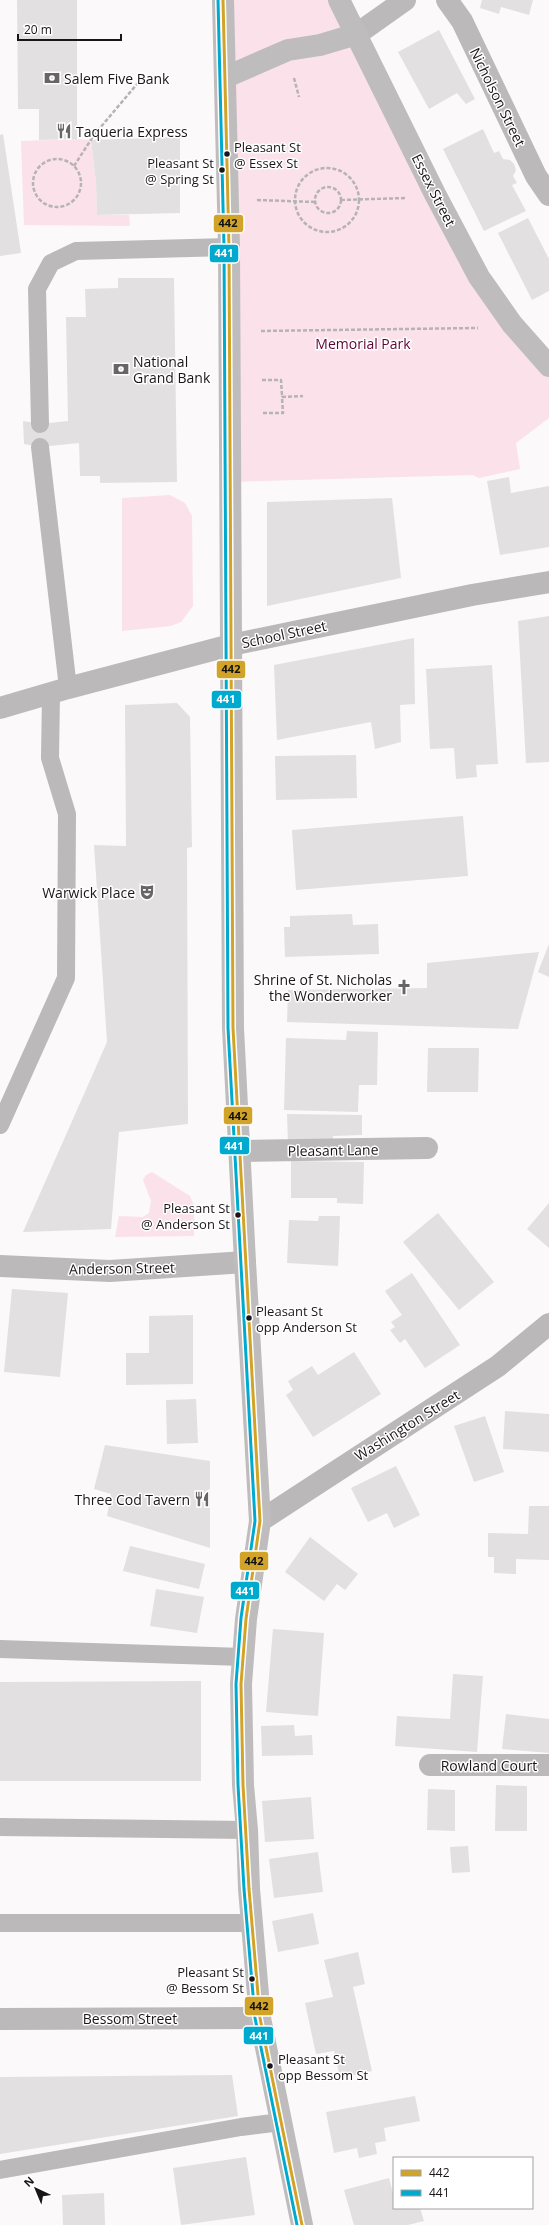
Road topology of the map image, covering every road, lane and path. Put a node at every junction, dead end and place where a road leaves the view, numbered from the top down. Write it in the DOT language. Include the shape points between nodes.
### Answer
graph roads {
  1 [pos="223,0"];
  2 [pos="339,0"];
  3 [pos="405,0"];
  4 [pos="446,0"];
  5 [pos="357,34"];
  6 [pos="142,77"];
  7 [pos="226,77"];
  8 [pos="74,166"];
  9 [pos="435,194"];
  10 [pos="549,195"];
  11 [pos="227,200"];
  12 [pos="295,200"];
  13 [pos="341,200"];
  14 [pos="360,200"];
  15 [pos="315,202"];
  16 [pos="229,247"];
  17 [pos="479,328"];
  18 [pos="261,331"];
  19 [pos="549,366"];
  20 [pos="262,380"];
  21 [pos="282,396"];
  22 [pos="303,396"];
  23 [pos="263,413"];
  24 [pos="40,424"];
  25 [pos="40,447"];
  26 [pos="549,582"];
  27 [pos="231,645"];
  28 [pos="60,691"];
  29 [pos="0,708"];
  30 [pos="0,1126"];
  31 [pos="427,1148"];
  32 [pos="240,1151"];
  33 [pos="245,1262"];
  34 [pos="1,1265"];
  35 [pos="549,1324"];
  36 [pos="260,1521"];
  37 [pos="0,1649"];
  38 [pos="243,1657"];
  39 [pos="430,1765"];
  40 [pos="549,1765"];
  41 [pos="0,1827"];
  42 [pos="247,1830"];
  43 [pos="0,1923"];
  44 [pos="252,1923"];
  45 [pos="260,2018"];
  46 [pos="0,2019"];
  47 [pos="281,2122"];
  48 [pos="0,2170"];
  49 [pos="302,2225"];
  1 -- 7 [label="main road"];
  2 -- 5 [label="main road, Essex Street"];
  3 -- 5 [label="street"];
  4 -- 10 [label="street, Nicholson Street" via="462,21 536,176"];
  5 -- 7 [label="main road" via="320,45 288,50"];
  5 -- 9 [label="main road, Essex Street"];
  6 -- 8 [label="path" via="94,134"];
  7 -- 11 [label="main road"];
  8 -- 8 [label="path" via="62,160 53,160 39,167 33,182 37,198 50,207 65,206 72,202 77,196 81,182"];
  9 -- 14 [label="path" via="401,199"];
  9 -- 19 [label="main road, Essex Street" via="479,276 512,324"];
  11 -- 12 [label="path"];
  11 -- 16 [label="main road"];
  12 -- 14 [label="path" via="302,180 311,172 321,169 343,172 352,179"];
  12 -- 14 [label="path" via="302,220 318,231 328,232 337,231 354,219"];
  12 -- 15 [label="path"];
  13 -- 14 [label="path"];
  13 -- 15 [label="path" via="335,211 326,213 319,210"];
  13 -- 15 [label="path" via="339,192 327,186 316,193"];
  16 -- 24 [label="lane" via="76,250 51,263 37,289"];
  16 -- 27 [label="main road"];
  17 -- 18 [label="path"];
  20 -- 21 [label="path" via="281,380"];
  21 -- 22 [label="path"];
  21 -- 23 [label="path" via="282,413"];
  25 -- 28 [label="lane"];
  26 -- 27 [label="main road, School Street" via="472,595"];
  27 -- 28 [label="street, School Street"];
  27 -- 32 [label="main road" via="233,1028"];
  28 -- 29 [label="street, School Street"];
  28 -- 30 [label="lane" via="50,758 67,814 66,978"];
  31 -- 32 [label="street, Pleasant Lane"];
  32 -- 33 [label="main road"];
  33 -- 34 [label="street, Anderson Street" via="110,1271"];
  33 -- 36 [label="main road"];
  35 -- 36 [label="main road, Washington Street" via="498,1366"];
  36 -- 38 [label="main road"];
  37 -- 38 [label="lane"];
  38 -- 42 [label="main road" via="242,1785"];
  39 -- 40 [label="street, Rowland Court"];
  41 -- 42 [label="lane"];
  42 -- 44 [label="main road"];
  43 -- 44 [label="lane"];
  44 -- 45 [label="main road"];
  45 -- 46 [label="street, Bessom Street"];
  45 -- 47 [label="main road"];
  47 -- 48 [label="lane"];
  47 -- 49 [label="main road"];
}
